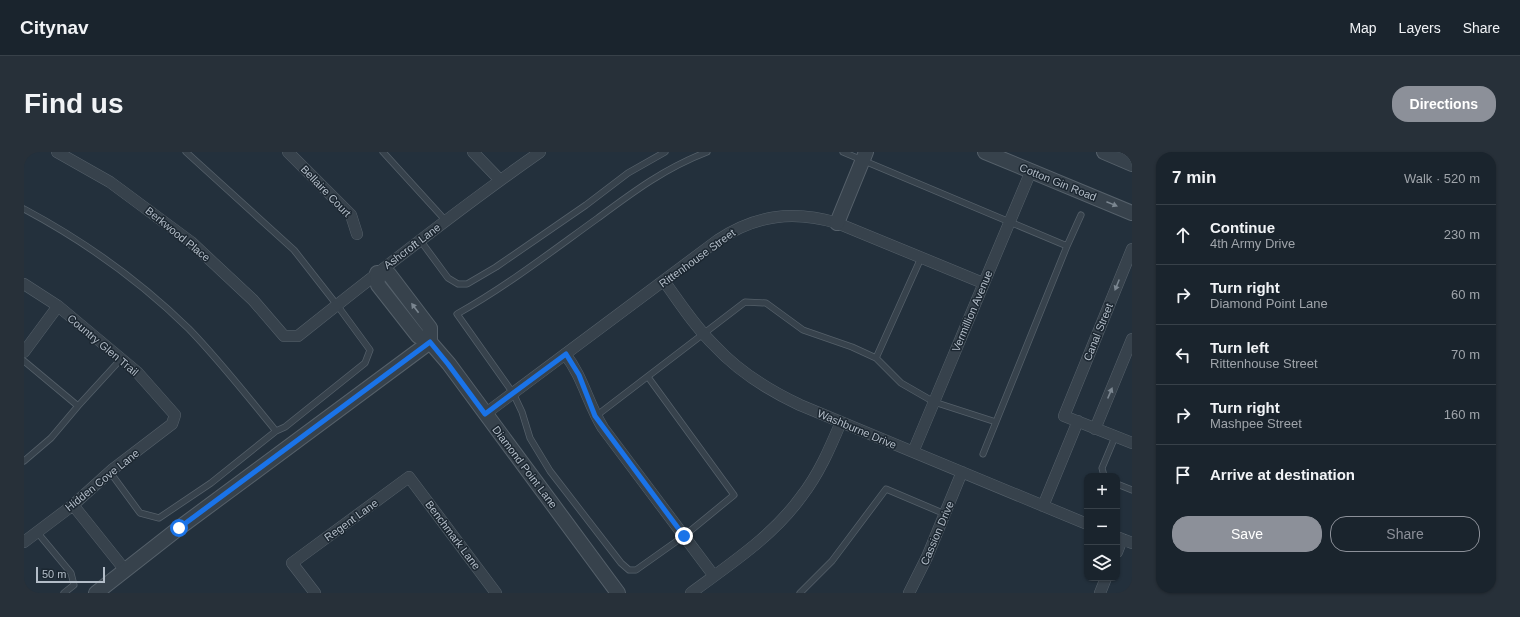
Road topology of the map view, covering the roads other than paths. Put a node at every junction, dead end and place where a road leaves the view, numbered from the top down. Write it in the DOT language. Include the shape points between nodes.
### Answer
graph roads {
  1 [pos="57,152"];
  2 [pos="186,152"];
  3 [pos="288,152"];
  4 [pos="384,152"];
  5 [pos="473,152"];
  6 [pos="540,152"];
  7 [pos="665,152"];
  8 [pos="707,152"];
  9 [pos="843,152"];
  10 [pos="985,152"];
  11 [pos="1104,152"];
  12 [pos="865,156"];
  13 [pos="1132,164"];
  14 [pos="1031,171"];
  15 [pos="500,180"];
  16 [pos="24,209"];
  17 [pos="1132,213"];
  18 [pos="1081,215"];
  19 [pos="446,221"];
  20 [pos="1009,221"];
  21 [pos="837,223"];
  22 [pos="357,234"];
  23 [pos="420,240"];
  24 [pos="1067,246"];
  25 [pos="1132,249"];
  26 [pos="921,258"];
  27 [pos="377,272"];
  28 [pos="664,281"];
  29 [pos="983,283"];
  30 [pos="24,284"];
  31 [pos="337,305"];
  32 [pos="58,306"];
  33 [pos="704,335"];
  34 [pos="284,336"];
  35 [pos="430,342"];
  36 [pos="1131,343"];
  37 [pos="24,352"];
  38 [pos="566,354"];
  39 [pos="876,358"];
  40 [pos="121,359"];
  41 [pos="24,361"];
  42 [pos="648,377"];
  43 [pos="514,393"];
  44 [pos="934,402"];
  45 [pos="78,406"];
  46 [pos="485,414"];
  47 [pos="175,415"];
  48 [pos="595,416"];
  49 [pos="1078,421"];
  50 [pos="841,422"];
  51 [pos="996,422"];
  52 [pos="1095,429"];
  53 [pos="276,431"];
  54 [pos="1115,437"];
  55 [pos="1132,443"];
  56 [pos="913,452"];
  57 [pos="983,454"];
  58 [pos="24,461"];
  59 [pos="110,472"];
  60 [pos="962,472"];
  61 [pos="1103,473"];
  62 [pos="409,477"];
  63 [pos="1120,485"];
  64 [pos="1132,490"];
  65 [pos="73,504"];
  66 [pos="1043,506"];
  67 [pos="945,514"];
  68 [pos="1084,523"];
  69 [pos="37,532"];
  70 [pos="684,536"];
  71 [pos="24,542"];
  72 [pos="125,570"];
  73 [pos="714,576"];
  74 [pos="1105,581"];
  75 [pos="64,593"];
  76 [pos="96,593"];
  77 [pos="315,593"];
  78 [pos="496,593"];
  79 [pos="618,593"];
  80 [pos="691,593"];
  81 [pos="800,593"];
  82 [pos="909,593"];
  83 [pos="1100,593"];
  1 -- 34 [label="street, Berkwood Place" via="110,182 191,242 253,300"];
  2 -- 31 [label="lane" via="294,250"];
  3 -- 22 [label="street, Bellaire Court" via="351,215"];
  4 -- 19 [label="lane"];
  5 -- 15 [label="street"];
  6 -- 15 [label="street, Ashcroft Lane"];
  7 -- 23 [label="lane" via="628,172 560,223 467,284 458,284 448,278"];
  8 -- 43 [label="lane" via="685,160 650,180 489,296 457,314"];
  9 -- 12 [label="lane"];
  10 -- 14 [label="street, Cotton Gin Road"];
  11 -- 13 [label="street"];
  12 -- 20 [label="lane"];
  12 -- 21 [label="street"];
  14 -- 17 [label="street, Cotton Gin Road, one-way"];
  14 -- 20 [label="street, Vermillion Avenue"];
  15 -- 19 [label="street, Ashcroft Lane"];
  16 -- 53 [label="lane" via="99,254 154,297 189,330"];
  18 -- 24 [label="lane"];
  19 -- 23 [label="street, Ashcroft Lane"];
  20 -- 24 [label="lane"];
  20 -- 29 [label="street, Vermillion Avenue"];
  21 -- 26 [label="street, Rittenhouse Street"];
  21 -- 28 [label="street, Rittenhouse Street" via="815,217 792,215 748,224 723,237"];
  23 -- 27 [label="street, Ashcroft Lane"];
  24 -- 51 [label="lane"];
  25 -- 49 [label="street, Canal Street, one-way" via="1064,416"];
  26 -- 29 [label="street, Rittenhouse Street"];
  26 -- 39 [label="lane"];
  27 -- 31 [label="street, Ashcroft Lane"];
  27 -- 35 [label="street, Diamond Point Lane" via="389,274 430,328"];
  28 -- 33 [label="street, Washburne Drive"];
  28 -- 38 [label="street, Rittenhouse Street"];
  29 -- 44 [label="street, Vermillion Avenue"];
  30 -- 32 [label="street, Country Glen Trail"];
  31 -- 34 [label="street, Ashcroft Lane" via="298,336"];
  31 -- 53 [label="lane" via="370,350 365,363 285,427"];
  32 -- 37 [label="street"];
  32 -- 40 [label="street, Country Glen Trail"];
  33 -- 39 [label="lane" via="745,302 766,303 802,330"];
  33 -- 42 [label="lane"];
  33 -- 50 [label="street, Washburne Drive" via="736,366 760,384 786,399"];
  35 -- 46 [label="street, Diamond Point Lane"];
  35 -- 72 [label="street"];
  52 -- 36 [label="street, one-way"];
  38 -- 43 [label="street, Rittenhouse Street"];
  38 -- 48 [label="street" via="579,375"];
  39 -- 44 [label="lane" via="900,383"];
  40 -- 45 [label="lane"];
  40 -- 47 [label="street, Country Glen Trail" via="137,372"];
  41 -- 45 [label="lane"];
  42 -- 48 [label="lane"];
  42 -- 70 [label="lane" via="734,495"];
  43 -- 46 [label="street, Rittenhouse Street"];
  43 -- 70 [label="lane" via="530,438 550,471 629,570 636,570"];
  44 -- 51 [label="lane"];
  44 -- 56 [label="street, Vermillion Avenue"];
  45 -- 58 [label="lane" via="51,438"];
  46 -- 79 [label="street, Diamond Point Lane"];
  47 -- 59 [label="street, Hidden Cove Lane" via="172,424"];
  48 -- 70 [label="street"];
  49 -- 52 [label="street"];
  49 -- 66 [label="street"];
  50 -- 56 [label="street, Washburne Drive"];
  50 -- 73 [label="street" via="818,471 793,508 761,540"];
  51 -- 57 [label="lane"];
  52 -- 54 [label="street"];
  53 -- 59 [label="lane" via="211,483 159,518 140,513"];
  54 -- 55 [label="street"];
  54 -- 61 [label="lane" via="1102,468"];
  56 -- 60 [label="street, Washburne Drive"];
  59 -- 65 [label="street, Hidden Cove Lane"];
  60 -- 66 [label="street, Washburne Drive"];
  60 -- 67 [label="street, Cassion Drive"];
  62 -- 77 [label="street, Regent Lane" via="292,563"];
  62 -- 78 [label="street, Benchmark Lane"];
  63 -- 64 [label="lane"];
  65 -- 69 [label="street, Hidden Cove Lane"];
  65 -- 72 [label="street"];
  66 -- 68 [label="street, Washburne Drive"];
  67 -- 81 [label="lane" via="886,489 832,561"];
  67 -- 82 [label="street, Cassion Drive"];
  69 -- 71 [label="street, Hidden Cove Lane"];
  69 -- 75 [label="lane" via="71,573 74,586"];
  70 -- 73 [label="street"];
  72 -- 76 [label="street"];
  73 -- 80 [label="street"];
  74 -- 83 [label="street"];
}
